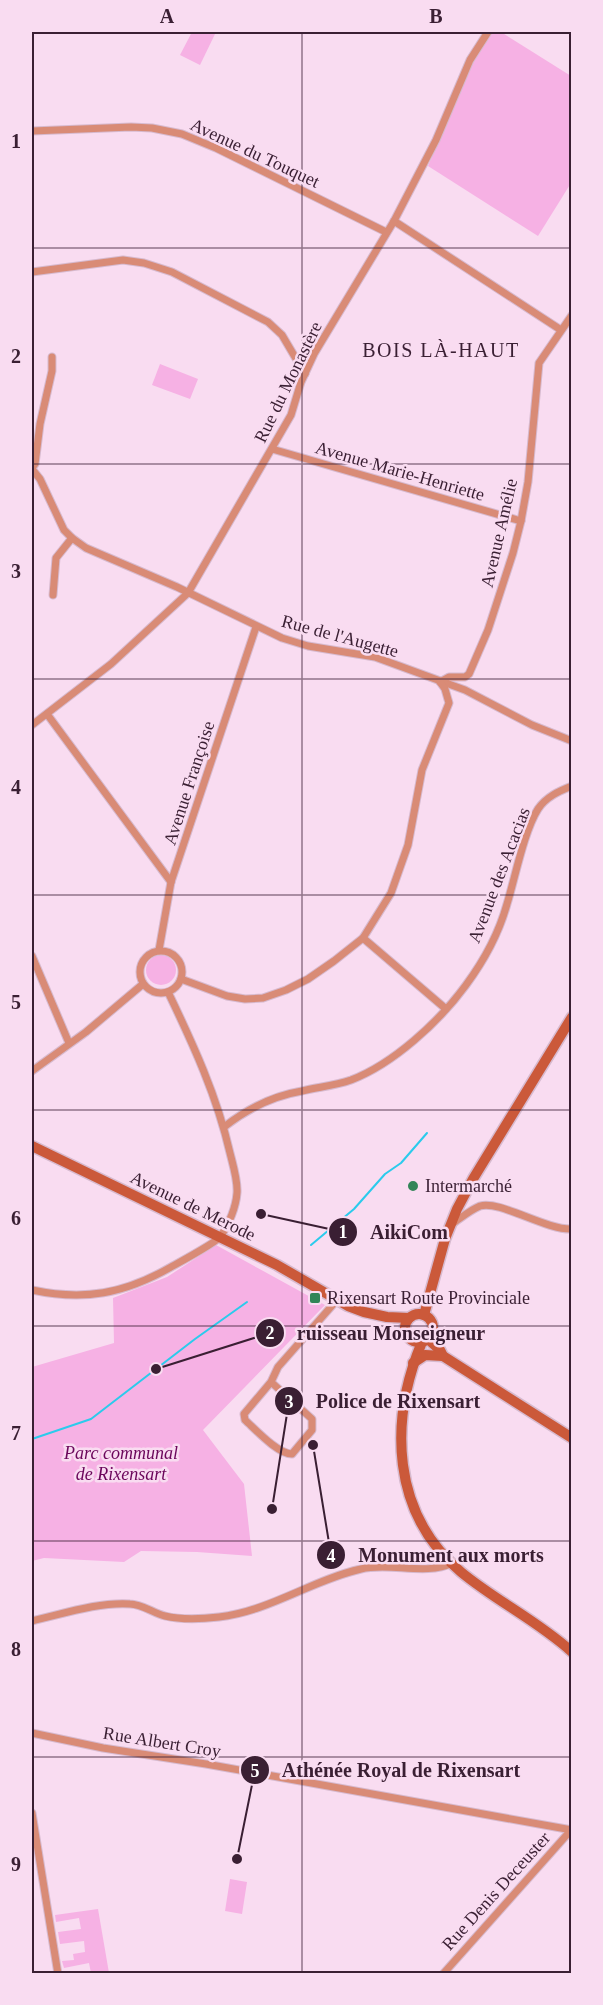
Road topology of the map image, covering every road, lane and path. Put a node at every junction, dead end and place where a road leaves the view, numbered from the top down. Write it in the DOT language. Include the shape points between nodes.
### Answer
graph roads {
  1 [pos="488,32"];
  2 [pos="32,131"];
  3 [pos="394,221"];
  4 [pos="386,232"];
  5 [pos="32,272"];
  6 [pos="572,315"];
  7 [pos="561,330"];
  8 [pos="52,357"];
  9 [pos="305,374"];
  10 [pos="272,448"];
  11 [pos="32,469"];
  12 [pos="521,521"];
  13 [pos="72,538"];
  14 [pos="188,593"];
  15 [pos="53,595"];
  16 [pos="256,627"];
  17 [pos="440,682"];
  18 [pos="47,714"];
  19 [pos="32,725"];
  20 [pos="572,741"];
  21 [pos="572,786"];
  22 [pos="171,882"];
  23 [pos="363,938"];
  24 [pos="159,950"];
  25 [pos="32,956"];
  26 [pos="181,980"];
  27 [pos="143,984"];
  28 [pos="168,992"];
  29 [pos="446,1009"];
  30 [pos="572,1017"];
  31 [pos="69,1043"];
  32 [pos="32,1071"];
  33 [pos="224,1127"];
  34 [pos="32,1146"];
  35 [pos="450,1225"];
  36 [pos="572,1229"];
  37 [pos="220,1238"];
  38 [pos="32,1290"];
  39 [pos="337,1300"];
  40 [pos="424,1315"];
  41 [pos="409,1318"];
  42 [pos="425,1340"];
  43 [pos="443,1356"];
  44 [pos="413,1363"];
  45 [pos="271,1382"];
  46 [pos="572,1438"];
  47 [pos="452,1563"];
  48 [pos="32,1621"];
  49 [pos="572,1652"];
  50 [pos="32,1733"];
  51 [pos="32,1814"];
  52 [pos="571,1830"];
  53 [pos="35,1857"];
  54 [pos="58,1974"];
  55 [pos="443,1974"];
  1 -- 3 [label="street, Rue du Monastère" via="470,60 436,140"];
  2 -- 4 [label="street, Avenue du Touquet" via="131,127 182,134"];
  3 -- 4 [label="street, Rue du Monastère"];
  3 -- 7 [label="street"];
  4 -- 9 [label="street, Rue du Monastère"];
  5 -- 9 [label="street" via="123,260 165,270 268,322 282,335"];
  6 -- 7 [label="street"];
  7 -- 12 [label="street, Avenue Amélie" via="539,363"];
  8 -- 11 [label="street, Rue de l'Augette"];
  9 -- 10 [label="street, Rue du Monastère" via="291,415"];
  10 -- 12 [label="street, Avenue Marie-Henriette"];
  10 -- 14 [label="street, Rue du Monastère"];
  11 -- 13 [label="street, Rue de l'Augette"];
  12 -- 17 [label="street, Avenue Amélie" via="488,630 469,674"];
  13 -- 14 [label="street, Rue de l'Augette" via="86,548"];
  13 -- 15 [label="street" via="56,558"];
  14 -- 16 [label="street, Rue de l'Augette"];
  14 -- 18 [label="street, Rue du Monastère" via="111,664"];
  16 -- 17 [label="street, Rue de l'Augette" via="308,646 375,657"];
  16 -- 22 [label="street, Avenue Françoise"];
  17 -- 20 [label="street, Rue de l'Augette"];
  17 -- 23 [label="street" via="449,703 422,770 408,845 391,893"];
  18 -- 19 [label="street, Rue du Monastère"];
  18 -- 22 [label="street"];
  21 -- 29 [label="street, Avenue des Acacias" via="548,798 538,809 498,929 466,985"];
  22 -- 24 [label="street, Avenue Françoise"];
  23 -- 26 [label="street" via="308,979 263,998 227,996"];
  23 -- 29 [label="street"];
  24 -- 26 [label="street" via="178,959"];
  24 -- 27 [label="street" via="149,954 140,967"];
  25 -- 31 [label="street"];
  26 -- 28 [label="street"];
  27 -- 28 [label="street" via="156,992"];
  27 -- 31 [label="street"];
  28 -- 33 [label="street" via="206,1074"];
  29 -- 33 [label="street, Avenue des Acacias" via="378,1067 341,1083 264,1102"];
  30 -- 35 [label="main road" via="473,1179"];
  31 -- 32 [label="street"];
  33 -- 37 [label="street" via="237,1191 235,1206"];
  34 -- 37 [label="main road, Avenue de Merode"];
  35 -- 36 [label="street" via="488,1205"];
  35 -- 40 [label="main road"];
  37 -- 38 [label="street" via="160,1274 112,1293 55,1295"];
  37 -- 39 [label="main road, Avenue de Merode"];
  39 -- 41 [label="main road, Avenue de Merode" via="364,1312"];
  39 -- 45 [label="street" via="278,1367"];
  40 -- 41 [label="main road"];
  40 -- 42 [label="main road" via="432,1323 432,1333"];
  41 -- 42 [label="main road" via="404,1329 406,1335 415,1342"];
  42 -- 43 [label="main road"];
  42 -- 44 [label="main road"];
  43 -- 44 [label="main road" via="424,1355"];
  43 -- 46 [label="main road"];
  44 -- 47 [label="main road" via="402,1413 402,1464 418,1517"];
  45 -- 45 [label="street" via="312,1419 312,1430 292,1454 279,1450 245,1420 244,1414"];
  47 -- 48 [label="street" via="439,1569 363,1568 260,1608 224,1617 174,1617 120,1603"];
  47 -- 49 [label="main road"];
  50 -- 52 [label="street, Rue Albert Croy"];
  51 -- 53 [label="street"];
  52 -- 55 [label="street, Rue Denis Deceuster"];
  53 -- 54 [label="street"];
}
